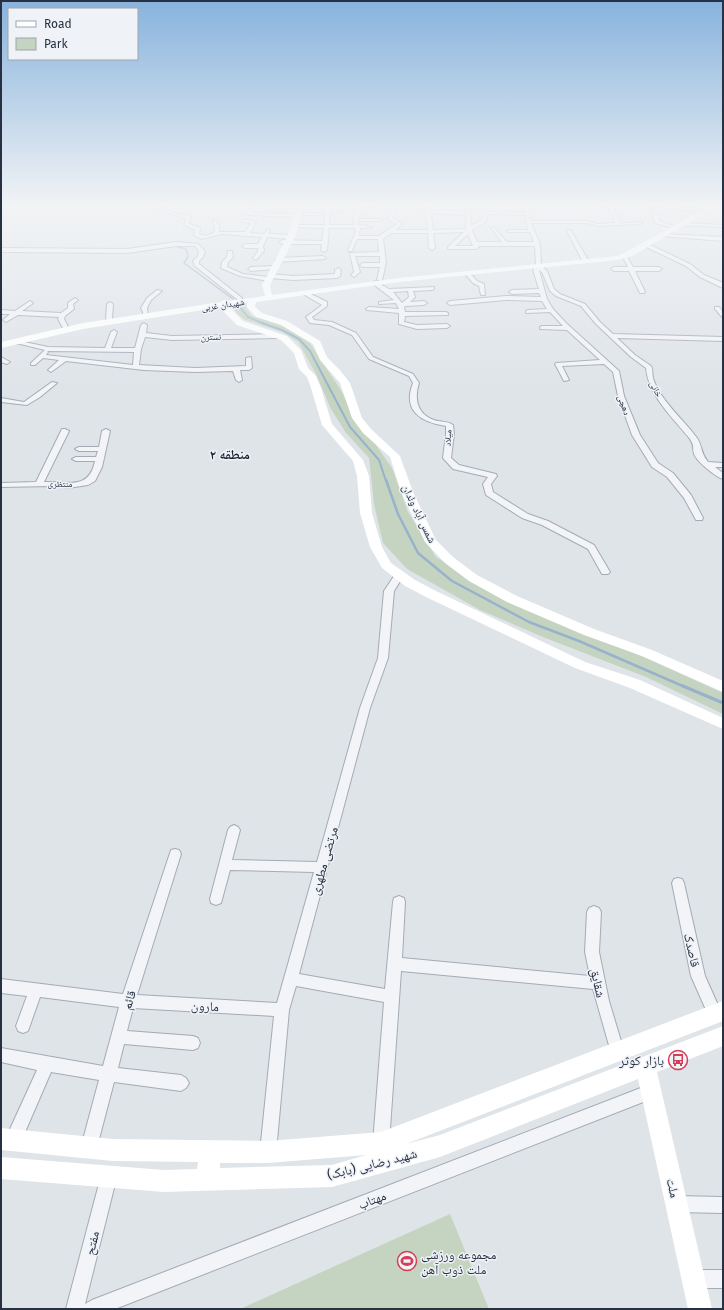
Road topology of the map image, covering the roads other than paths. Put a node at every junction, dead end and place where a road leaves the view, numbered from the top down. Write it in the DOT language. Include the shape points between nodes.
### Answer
graph roads {
  1 [pos="197,264"];
  2 [pos="225,264"];
  3 [pos="276,264"];
  4 [pos="280,264"];
  5 [pos="355,264"];
  6 [pos="553,264"];
  7 [pos="562,264"];
  8 [pos="629,264"];
  9 [pos="686,264"];
  10 [pos="303,265"];
  11 [pos="364,265"];
  12 [pos="382,265"];
  13 [pos="539,266"];
  14 [pos="251,268"];
  15 [pos="632,268"];
  16 [pos="614,269"];
  17 [pos="659,269"];
  18 [pos="338,270"];
  19 [pos="468,274"];
  20 [pos="354,275"];
  21 [pos="270,277"];
  22 [pos="377,282"];
  23 [pos="723,286"];
  24 [pos="410,289"];
  25 [pos="388,291"];
  26 [pos="159,292"];
  27 [pos="512,292"];
  28 [pos="642,292"];
  29 [pos="305,293"];
  30 [pos="438,293"];
  31 [pos="483,294"];
  32 [pos="543,295"];
  33 [pos="269,297"];
  34 [pos="76,300"];
  35 [pos="246,300"];
  36 [pos="30,303"];
  37 [pos="225,303"];
  38 [pos="381,303"];
  39 [pos="424,303"];
  40 [pos="450,303"];
  41 [pos="110,304"];
  42 [pos="401,307"];
  43 [pos="717,308"];
  44 [pos="369,309"];
  45 [pos="551,310"];
  46 [pos="1,312"];
  47 [pos="528,312"];
  48 [pos="17,313"];
  49 [pos="146,314"];
  50 [pos="446,314"];
  51 [pos="62,315"];
  52 [pos="723,316"];
  53 [pos="108,319"];
  54 [pos="6,320"];
  55 [pos="144,325"];
  56 [pos="447,326"];
  57 [pos="65,327"];
  58 [pos="542,328"];
  59 [pos="568,328"];
  60 [pos="114,332"];
  61 [pos="144,335"];
  62 [pos="278,336"];
  63 [pos="614,336"];
  64 [pos="723,339"];
  65 [pos="1,341"];
  66 [pos="14,342"];
  67 [pos="1,345"];
  68 [pos="48,349"];
  69 [pos="107,350"];
  70 [pos="138,350"];
  71 [pos="42,356"];
  72 [pos="248,358"];
  73 [pos="63,360"];
  74 [pos="93,362"];
  75 [pos="607,362"];
  76 [pos="32,364"];
  77 [pos="135,367"];
  78 [pos="236,368"];
  79 [pos="88,369"];
  80 [pos="51,370"];
  81 [pos="239,380"];
  82 [pos="566,380"];
  83 [pos="54,383"];
  84 [pos="1,400"];
  85 [pos="65,431"];
  86 [pos="106,431"];
  87 [pos="78,449"];
  88 [pos="102,449"];
  89 [pos="76,459"];
  90 [pos="99,459"];
  91 [pos="706,464"];
  92 [pos="723,465"];
  93 [pos="723,477"];
  94 [pos="39,484"];
  95 [pos="1,485"];
  96 [pos="699,518"];
  97 [pos="606,572"];
  98 [pos="399,575"];
  99 [pos="723,687"];
  100 [pos="723,724"];
  101 [pos="234,830"];
  102 [pos="175,854"];
  103 [pos="225,864"];
  104 [pos="322,868"];
  105 [pos="678,883"];
  106 [pos="216,899"];
  107 [pos="399,902"];
  108 [pos="594,912"];
  109 [pos="394,964"];
  110 [pos="291,979"];
  111 [pos="598,983"];
  112 [pos="1,986"];
  113 [pos="36,990"];
  114 [pos="392,997"];
  115 [pos="128,1001"];
  116 [pos="282,1010"];
  117 [pos="719,1012"];
  118 [pos="23,1026"];
  119 [pos="723,1036"];
  120 [pos="118,1037"];
  121 [pos="193,1043"];
  122 [pos="617,1051"];
  123 [pos="1,1055"];
  124 [pos="47,1064"];
  125 [pos="645,1066"];
  126 [pos="109,1074"];
  127 [pos="181,1082"];
  128 [pos="651,1092"];
  129 [pos="7,1140"];
  130 [pos="381,1143"];
  131 [pos="89,1147"];
  132 [pos="210,1152"];
  133 [pos="268,1152"];
  134 [pos="1,1168"];
  135 [pos="109,1176"];
  136 [pos="207,1180"];
  137 [pos="676,1204"];
  138 [pos="723,1205"];
  139 [pos="693,1279"];
  140 [pos="723,1279"];
  141 [pos="75,1309"];
  142 [pos="92,1309"];
  143 [pos="700,1309"];
  1 -- 35 [label="street"];
  2 -- 21 [label="street" via="224,268 242,275"];
  3 -- 14 [label="street"];
  3 -- 21 [label="main road"];
  4 -- 10 [label="street"];
  5 -- 20 [label="street" via="357,272"];
  6 -- 13 [label="main road, شهیدان غربی"];
  7 -- 13 [label="main road, شهیدان غربی"];
  8 -- 15 [label="street"];
  9 -- 23 [label="street" via="702,276"];
  11 -- 12 [label="street"];
  12 -- 22 [label="street"];
  13 -- 19 [label="main road, شهیدان غربی"];
  13 -- 22 [label="main road, شهیدان غربی"];
  13 -- 32 [label="street, دهچی" via="536,270"];
  13 -- 63 [label="street, خانی" via="544,271 552,290 583,305 598,323"];
  15 -- 16 [label="street"];
  15 -- 17 [label="street"];
  15 -- 28 [label="street"];
  18 -- 21 [label="street" via="338,276"];
  19 -- 22 [label="main road, شهیدان غربی"];
  19 -- 31 [label="street" via="482,285"];
  21 -- 33 [label="main road" via="266,285"];
  22 -- 25 [label="street"];
  22 -- 29 [label="main road, شهیدان غربی"];
  22 -- 33 [label="main road, شهیدان غربی"];
  24 -- 25 [label="street"];
  24 -- 30 [label="street" via="432,285"];
  24 -- 42 [label="street" via="412,297"];
  25 -- 42 [label="street"];
  26 -- 49 [label="street" via="149,299 144,308"];
  27 -- 32 [label="street"];
  29 -- 33 [label="main road, شهیدان غربی"];
  29 -- 97 [label="street, میلاد" via="324,302 325,305 308,317 312,322 330,323 354,334 371,358 411,375 416,383 412,391 417,412 427,420 449,425 447,458 456,467 493,476 487,484 489,493 525,516 545,523 591,547"];
  32 -- 40 [label="street"];
  32 -- 45 [label="street, دهچی"];
  33 -- 35 [label="main road, شهیدان غربی"];
  33 -- 35 [label="main road, شهیدان غربی"];
  34 -- 51 [label="street"];
  35 -- 37 [label="main road, شهیدان غربی"];
  35 -- 37 [label="main road, شهیدان غربی"];
  35 -- 99 [label="main road, شمس آباد ولدان" via="259,316 284,323 317,343 323,358 345,383 357,418 367,431 396,456 406,492 431,542 449,560 473,578 512,599 589,632 647,653"];
  36 -- 48 [label="street"];
  37 -- 49 [label="main road, شهیدان غربی"];
  37 -- 62 [label="main road" via="227,310 240,323"];
  37 -- 66 [label="main road, شهیدان غربی" via="83,326"];
  38 -- 42 [label="street"];
  39 -- 42 [label="street"];
  41 -- 53 [label="street"];
  42 -- 44 [label="street"];
  42 -- 50 [label="street"];
  42 -- 56 [label="street" via="401,323 408,327"];
  43 -- 52 [label="street"];
  45 -- 47 [label="street"];
  45 -- 59 [label="street, دهچی"];
  46 -- 48 [label="street"];
  48 -- 51 [label="street" via="36,317"];
  48 -- 54 [label="street"];
  49 -- 53 [label="main road, شهیدان غربی"];
  51 -- 57 [label="street"];
  53 -- 57 [label="main road, شهیدان غربی"];
  55 -- 61 [label="street"];
  57 -- 65 [label="main road, شهیدان غربی"];
  58 -- 59 [label="street"];
  59 -- 75 [label="street, دهچی"];
  60 -- 69 [label="street"];
  61 -- 62 [label="street, نسترن" via="172,338"];
  61 -- 70 [label="street"];
  62 -- 98 [label="main road" via="298,352 304,369 316,388 327,425 358,460 363,476 366,513 376,547 386,565"];
  63 -- 64 [label="street"];
  63 -- 91 [label="street, خانی" via="633,356 649,367 650,378 662,400 693,438 698,446 698,454"];
  66 -- 67 [label="main road, شهیدان غربی"];
  66 -- 68 [label="street"];
  68 -- 69 [label="street"];
  68 -- 71 [label="street"];
  69 -- 70 [label="street"];
  70 -- 77 [label="street" via="139,360"];
  71 -- 73 [label="street"];
  71 -- 76 [label="street"];
  72 -- 78 [label="street" via="249,368"];
  73 -- 74 [label="street"];
  73 -- 80 [label="street"];
  74 -- 77 [label="street"];
  74 -- 79 [label="street"];
  75 -- 82 [label="street" via="558,364"];
  75 -- 96 [label="street, دهچی" via="616,371 626,411 646,452 655,465 670,474 688,497"];
  77 -- 78 [label="street" via="195,370"];
  78 -- 81 [label="street"];
  83 -- 84 [label="street" via="25,404"];
  85 -- 94 [label="street"];
  86 -- 88 [label="street, منتظری"];
  87 -- 88 [label="street"];
  88 -- 90 [label="street, منتظری"];
  89 -- 90 [label="street"];
  90 -- 94 [label="street, منتظری" via="92,479 85,483 68,486"];
  91 -- 92 [label="street"];
  91 -- 93 [label="street, خانی"];
  94 -- 95 [label="street, منتظری"];
  98 -- 100 [label="main road" via="431,594 561,656 636,684"];
  98 -- 104 [label="street, مرتضی مطهری" via="389,591 383,658 365,708"];
  101 -- 103 [label="street"];
  102 -- 115 [label="street, قائم"];
  103 -- 104 [label="street"];
  103 -- 106 [label="street"];
  104 -- 110 [label="street, مرتضی مطهری"];
  105 -- 117 [label="street, قاصدک" via="698,976"];
  107 -- 109 [label="street"];
  108 -- 111 [label="street, شقایق" via="592,952"];
  109 -- 111 [label="street"];
  109 -- 114 [label="street"];
  110 -- 114 [label="street"];
  110 -- 116 [label="street, مرتضی مطهری"];
  111 -- 122 [label="street, شقایق"];
  112 -- 113 [label="street, مارون"];
  113 -- 115 [label="street, مارون"];
  113 -- 118 [label="street"];
  114 -- 130 [label="street"];
  115 -- 116 [label="street, مارون"];
  115 -- 120 [label="street, قائم"];
  116 -- 133 [label="street, مرتضی مطهری"];
  117 -- 122 [label="main road, شهید رضایی (بابک)"];
  119 -- 125 [label="main road, شهید رضایی (بابک)"];
  120 -- 121 [label="street"];
  120 -- 126 [label="street, قائم"];
  122 -- 130 [label="main road, شهید رضایی (بابک)"];
  123 -- 124 [label="street"];
  124 -- 126 [label="street"];
  124 -- 129 [label="street"];
  125 -- 128 [label="main road, ملت"];
  125 -- 136 [label="main road, شهید رضایی (بابک)" via="440,1146 332,1176"];
  126 -- 127 [label="street"];
  126 -- 131 [label="street, قائم"];
  128 -- 137 [label="main road, ملت"];
  128 -- 142 [label="street, مهتاب"];
  129 -- 131 [label="main road, شهید رضایی (بابک)"];
  130 -- 133 [label="main road, شهید رضایی (بابک)"];
  131 -- 132 [label="main road, شهید رضایی (بابک)" via="113,1150"];
  132 -- 133 [label="main road, شهید رضایی (بابک)"];
  132 -- 136 [label="main road"];
  134 -- 135 [label="main road, شهید رضایی (بابک)"];
  135 -- 136 [label="main road, شهید رضایی (بابک)" via="164,1181"];
  135 -- 141 [label="street, مفتح"];
  137 -- 138 [label="street"];
  137 -- 139 [label="main road, ملت"];
  139 -- 140 [label="street"];
  139 -- 143 [label="main road, ملت"];
}
